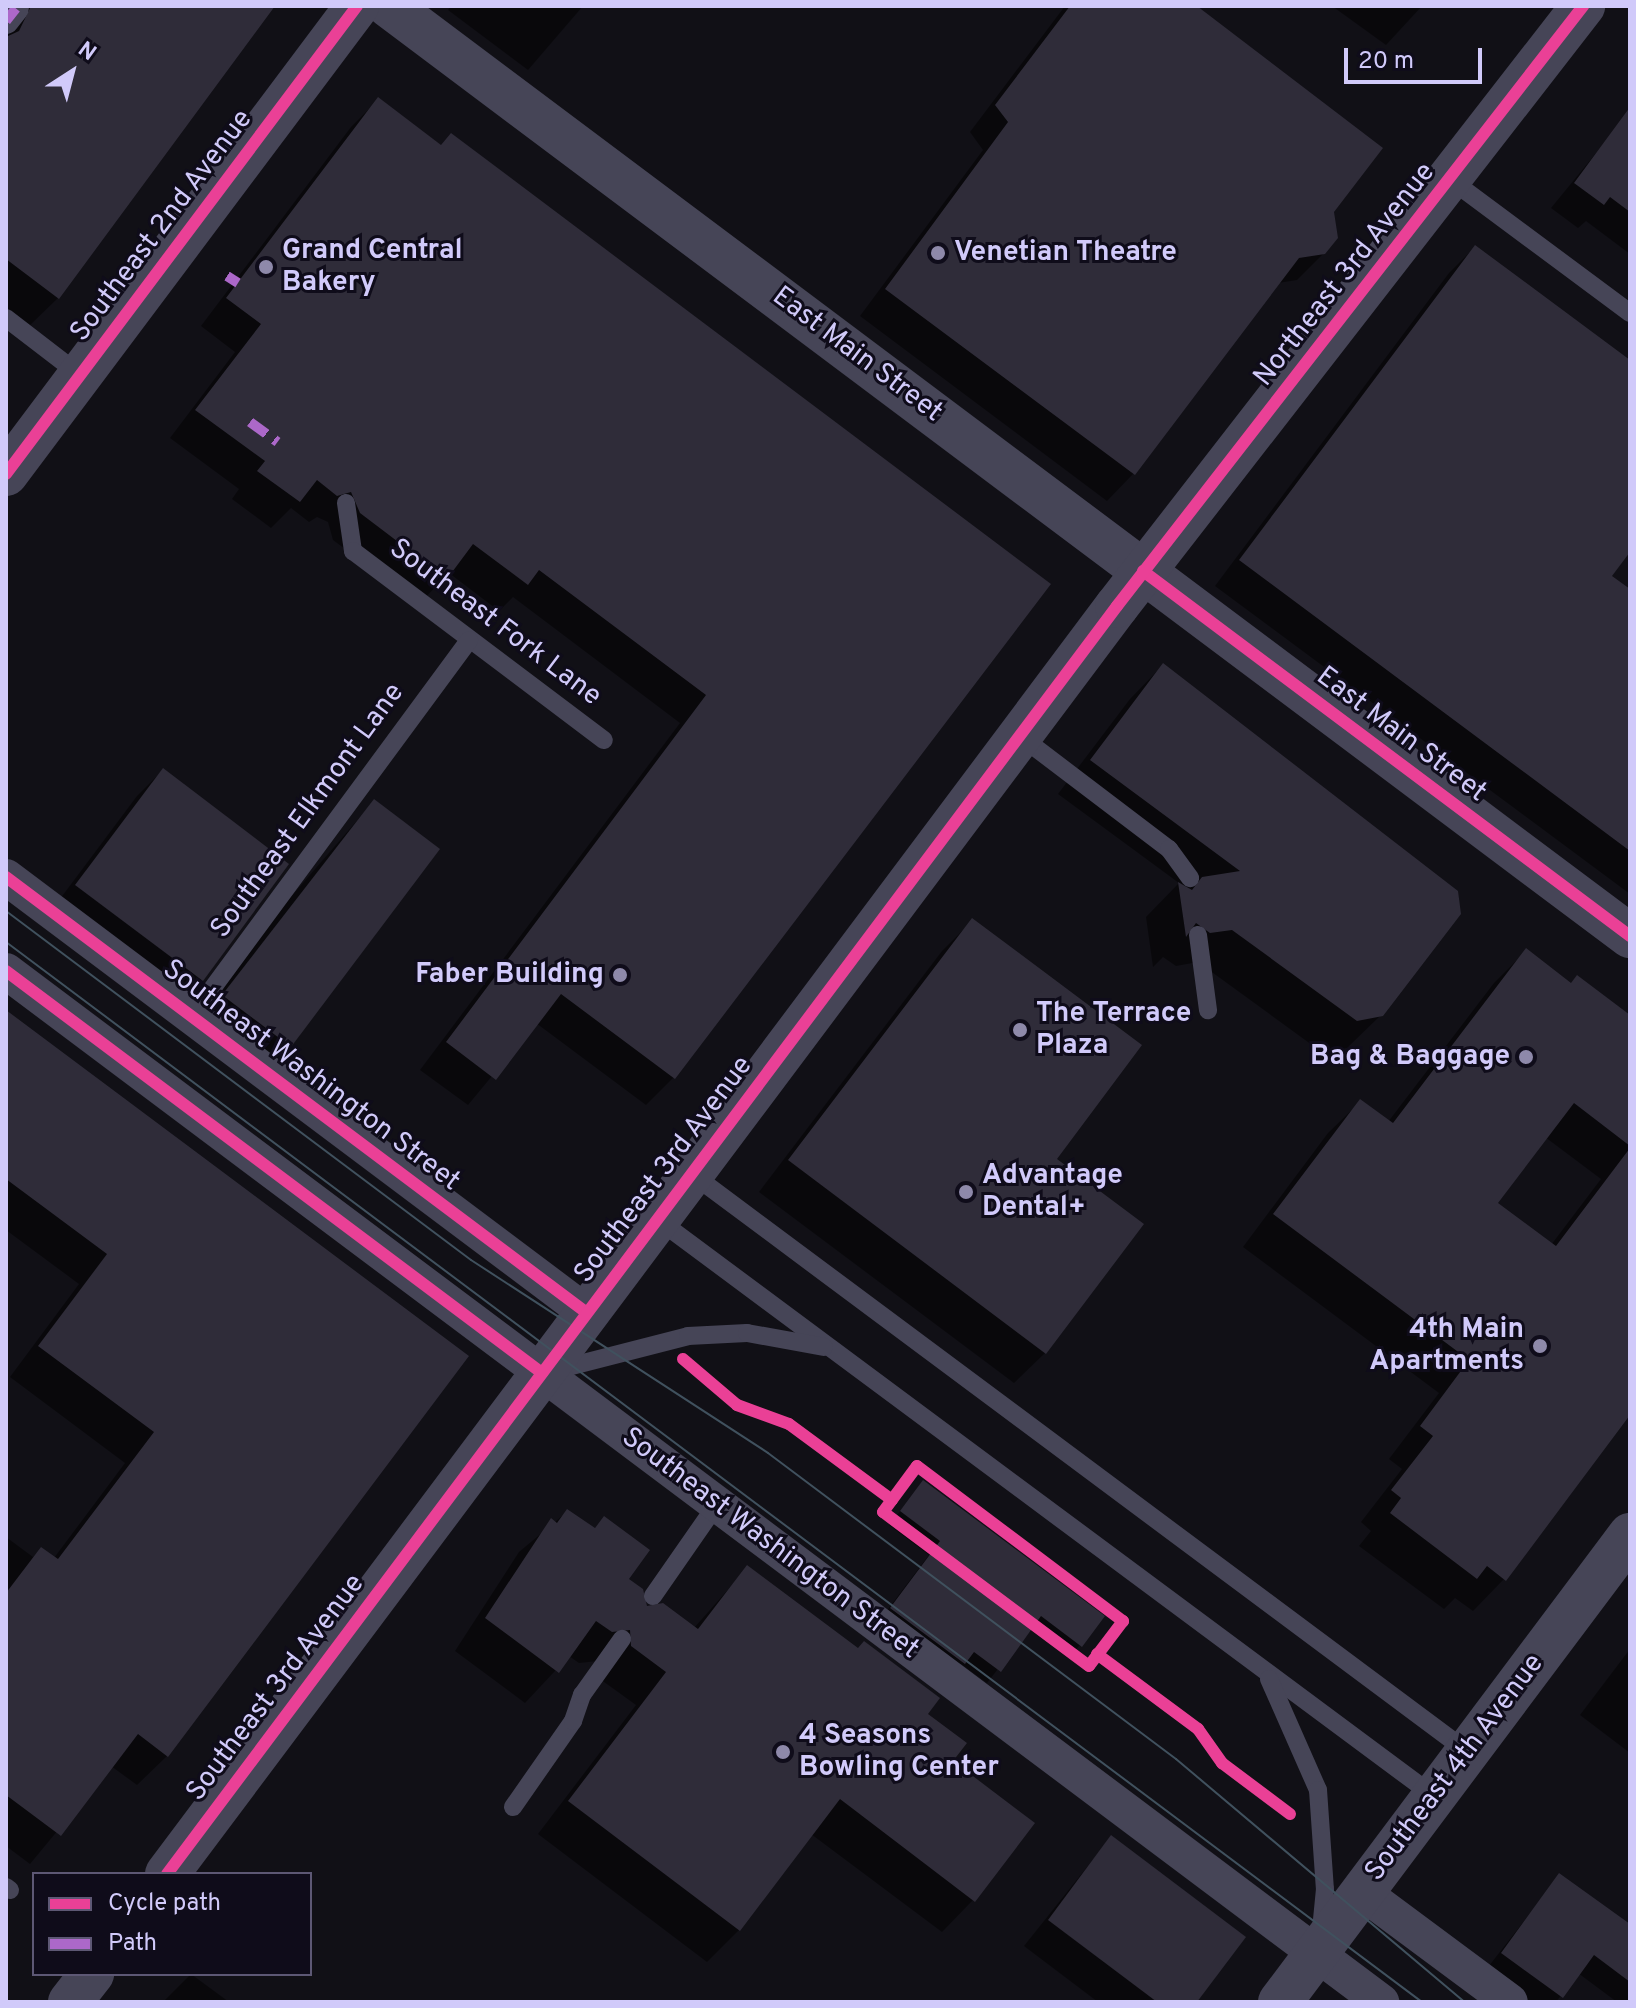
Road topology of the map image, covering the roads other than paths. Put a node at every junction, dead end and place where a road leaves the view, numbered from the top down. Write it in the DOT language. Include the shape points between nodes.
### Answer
graph roads {
  1 [pos="357,6"];
  2 [pos="389,6"];
  3 [pos="1583,6"];
  4 [pos="1451,180"];
  5 [pos="1630,313"];
  6 [pos="6,318"];
  7 [pos="80,375"];
  8 [pos="6,474"];
  9 [pos="346,503"];
  10 [pos="1143,571"];
  11 [pos="469,640"];
  12 [pos="1020,736"];
  13 [pos="604,740"];
  14 [pos="6,877"];
  15 [pos="1190,878"];
  16 [pos="1198,935"];
  17 [pos="1630,936"];
  18 [pos="6,971"];
  19 [pos="1208,1010"];
  20 [pos="192,1016"];
  21 [pos="692,1174"];
  22 [pos="657,1219"];
  23 [pos="587,1313"];
  24 [pos="827,1347"];
  25 [pos="542,1373"];
  26 [pos="717,1504"];
  27 [pos="1630,1535"];
  28 [pos="653,1596"];
  29 [pos="622,1639"];
  30 [pos="1268,1676"];
  31 [pos="1468,1752"];
  32 [pos="1434,1796"];
  33 [pos="513,1807"];
  34 [pos="168,1872"];
  35 [pos="1362,1892"];
  36 [pos="1316,1954"];
  37 [pos="90,1976"];
  38 [pos="70,2002"];
  39 [pos="1280,2002"];
  40 [pos="1381,2002"];
  41 [pos="1510,2002"];
  1 -- 7 [label="street, Southeast 2nd Avenue"];
  2 -- 10 [label="street, East Main Street"];
  3 -- 4 [label="street, Northeast 3rd Avenue"];
  4 -- 5 [label="lane"];
  4 -- 10 [label="street, Northeast 3rd Avenue"];
  6 -- 7 [label="lane"];
  7 -- 8 [label="street, Southeast 2nd Avenue"];
  9 -- 11 [label="lane, Southeast Fork Lane" via="353,551"];
  10 -- 12 [label="street, Southeast 3rd Avenue"];
  10 -- 17 [label="street, East Main Street"];
  11 -- 13 [label="lane, Southeast Fork Lane"];
  11 -- 20 [label="lane, Southeast Elkmont Lane"];
  12 -- 15 [label="lane" via="1169,849"];
  12 -- 21 [label="street, Southeast 3rd Avenue"];
  14 -- 20 [label="street, Southeast Washington Street"];
  16 -- 19 [label="lane"];
  18 -- 25 [label="street, Southeast Washington Street"];
  20 -- 23 [label="street, Southeast Washington Street"];
  21 -- 22 [label="street, Southeast 3rd Avenue"];
  21 -- 31 [label="lane"];
  22 -- 23 [label="street, Southeast 3rd Avenue"];
  22 -- 24 [label="lane"];
  23 -- 25 [label="street, Southeast 3rd Avenue"];
  24 -- 25 [label="lane" via="747,1333 688,1336"];
  24 -- 30 [label="lane"];
  25 -- 26 [label="street, Southeast Washington Street"];
  25 -- 34 [label="street, Southeast 3rd Avenue"];
  26 -- 28 [label="lane"];
  26 -- 36 [label="street, Southeast Washington Street"];
  27 -- 31 [label="street, Southeast 4th Avenue"];
  29 -- 33 [label="lane"];
  30 -- 32 [label="lane"];
  30 -- 36 [label="lane" via="1318,1790 1325,1889"];
  31 -- 32 [label="street, Southeast 4th Avenue"];
  32 -- 35 [label="street, Southeast 4th Avenue"];
  35 -- 36 [label="street, Southeast 4th Avenue"];
  35 -- 41 [label="street"];
  36 -- 39 [label="street, Southeast 4th Avenue"];
  36 -- 40 [label="street, Southeast Washington Street"];
  37 -- 38 [label="street"];
}
